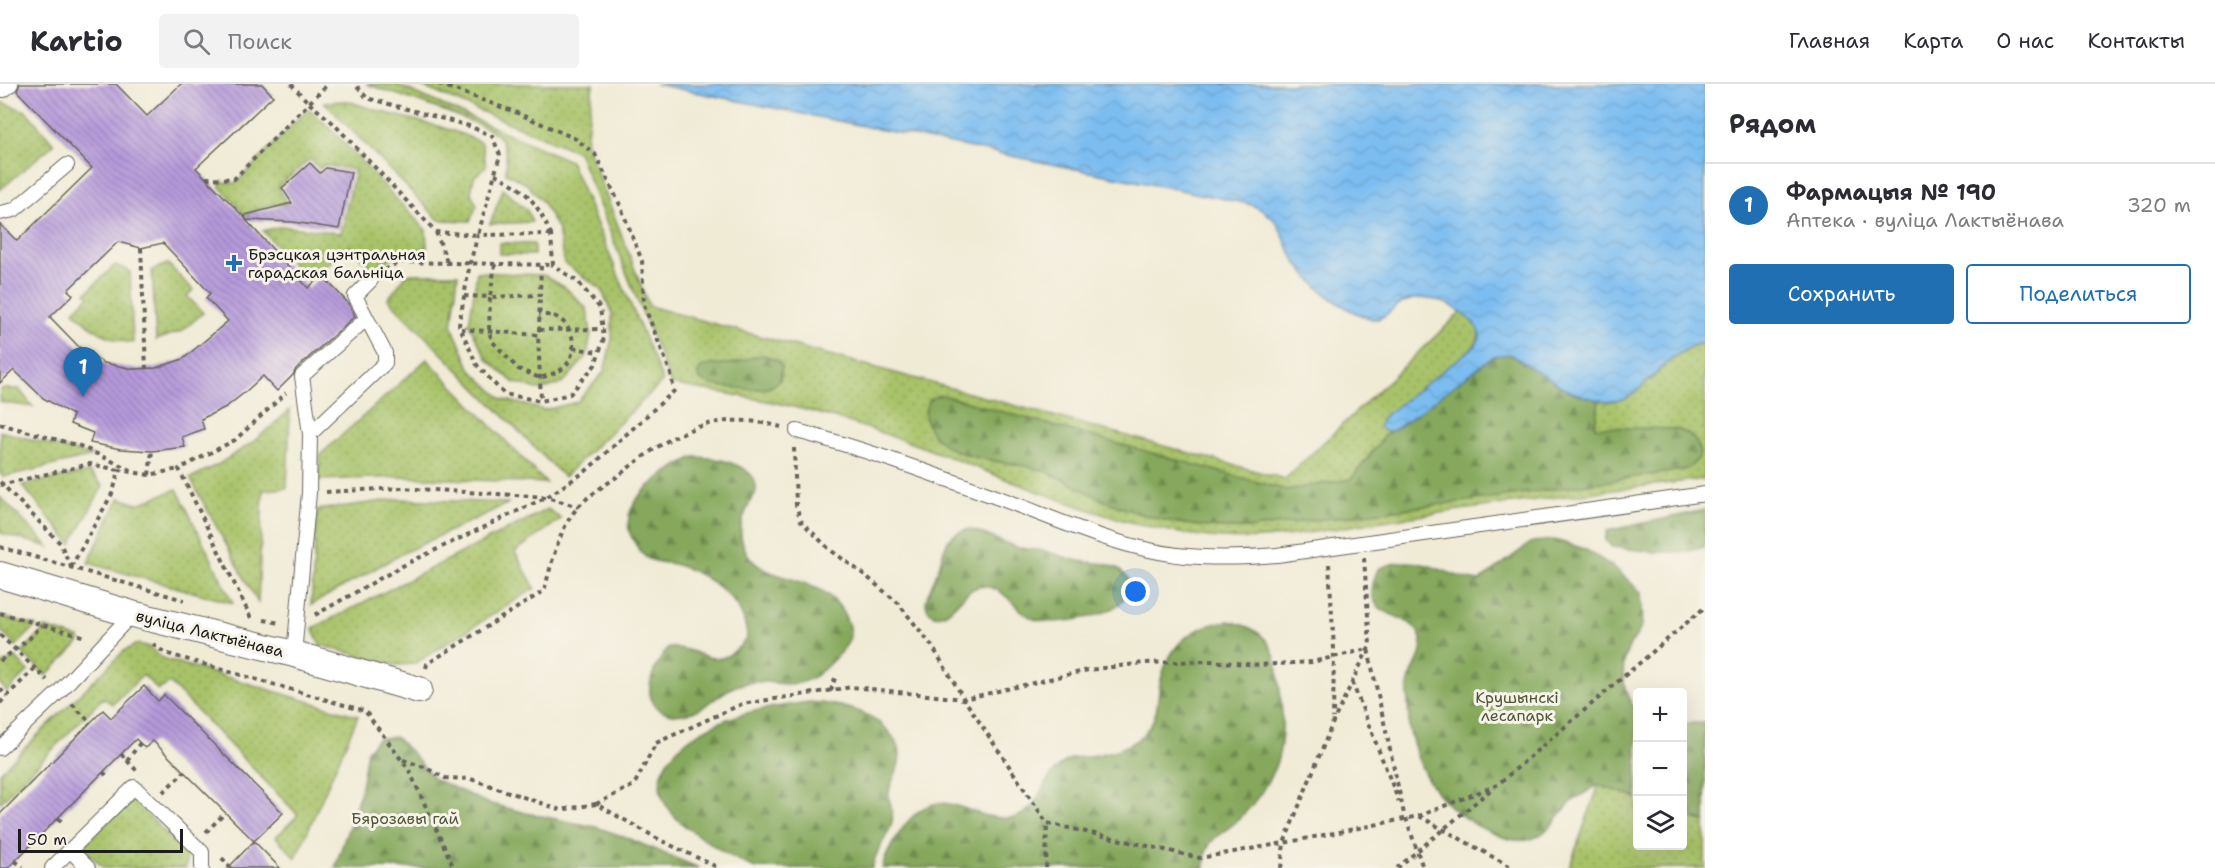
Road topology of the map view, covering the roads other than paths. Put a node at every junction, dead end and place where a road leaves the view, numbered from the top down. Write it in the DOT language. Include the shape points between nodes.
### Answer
graph roads {
  1 [pos="11,84"];
  2 [pos="0,88"];
  3 [pos="67,165"];
  4 [pos="0,213"];
  5 [pos="371,280"];
  6 [pos="366,319"];
  7 [pos="797,431"];
  8 [pos="310,434"];
  9 [pos="1705,494"];
  10 [pos="0,575"];
  11 [pos="132,614"];
  12 [pos="294,654"];
  13 [pos="419,690"];
  14 [pos="0,748"];
  15 [pos="70,850"];
  16 [pos="52,868"];
  17 [pos="88,868"];
  18 [pos="202,868"];
  1 -- 2 [label="lane" via="4,90"];
  3 -- 4 [label="lane" via="14,210"];
  5 -- 6 [label="lane" via="355,296"];
  6 -- 8 [label="lane" via="302,376"];
  6 -- 8 [label="lane" via="386,353 385,363"];
  7 -- 9 [label="lane" via="912,466 1081,528 1175,554 1244,558"];
  8 -- 12 [label="lane" via="309,493"];
  10 -- 11 [label="street, вуліца Лактыёнава"];
  11 -- 12 [label="street, вуліца Лактыёнава"];
  11 -- 14 [label="lane"];
  12 -- 13 [label="street, вуліца Лактыёнава"];
  15 -- 16 [label="lane"];
  15 -- 17 [label="lane"];
  15 -- 18 [label="lane" via="134,787 202,852"];
}
